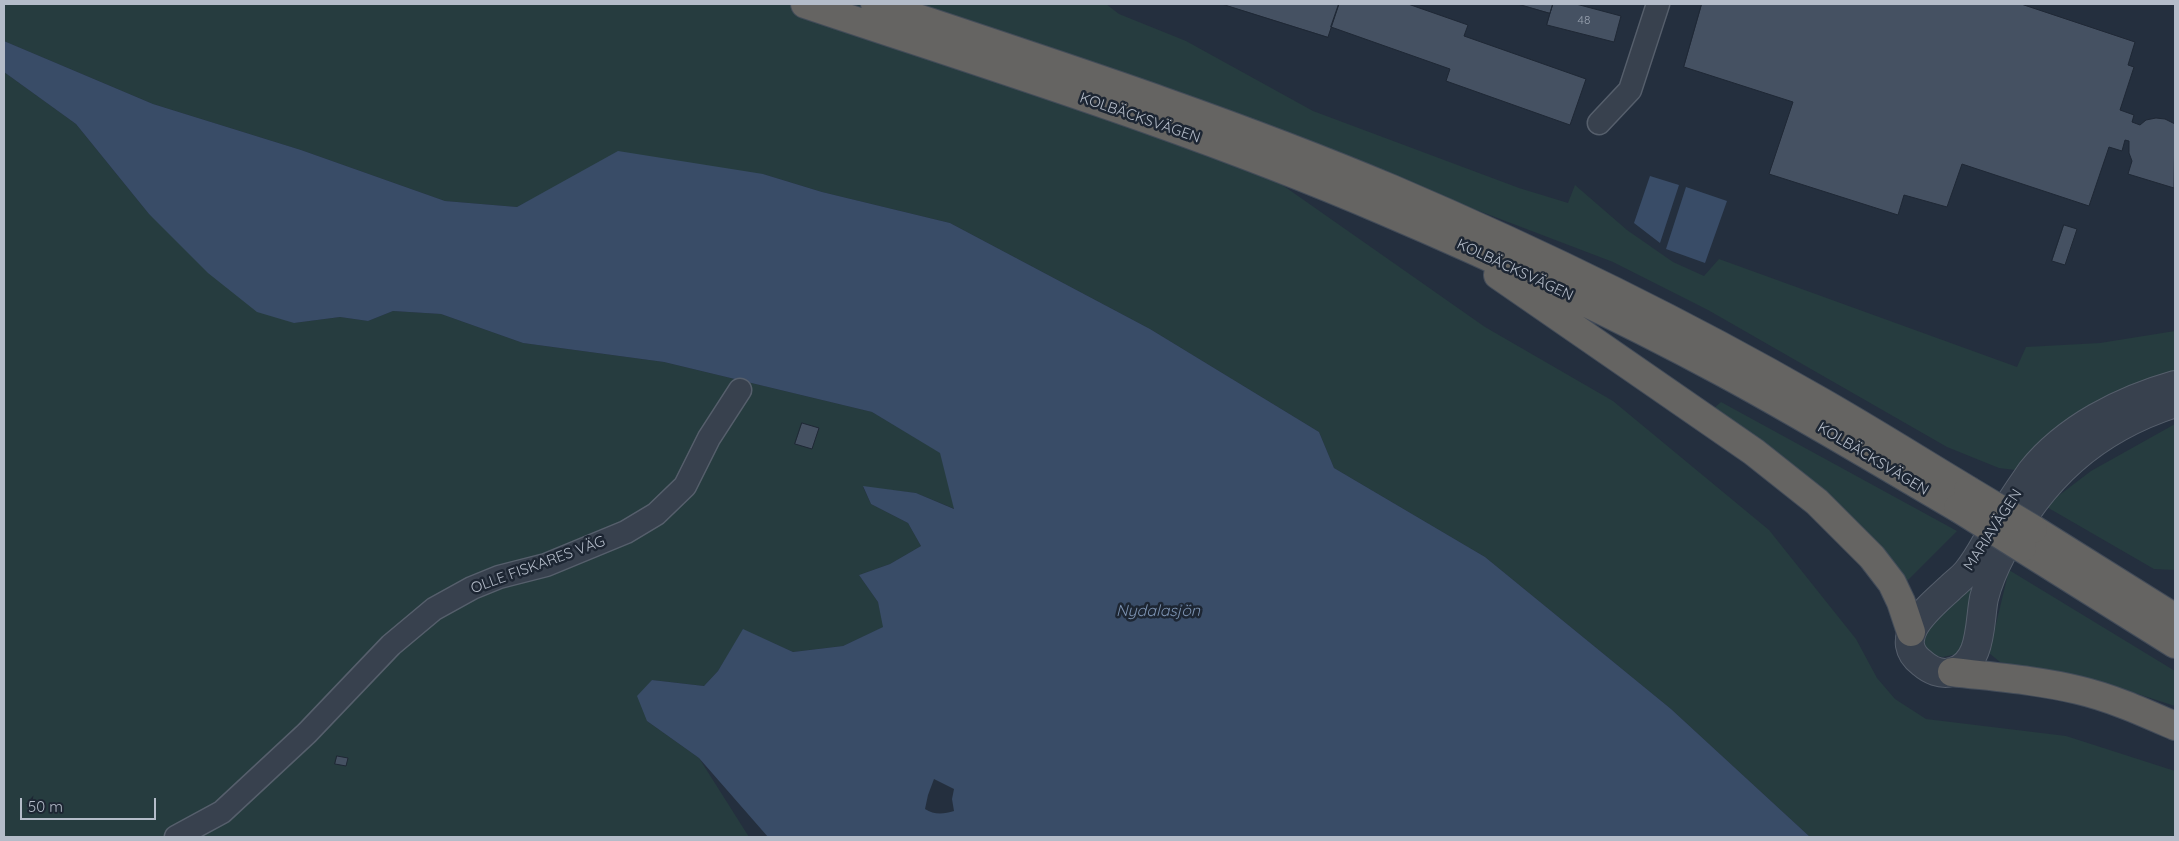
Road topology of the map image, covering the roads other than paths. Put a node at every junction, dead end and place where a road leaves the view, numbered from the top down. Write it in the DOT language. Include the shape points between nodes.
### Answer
graph roads {
  1 [pos="805,4"];
  2 [pos="876,4"];
  3 [pos="1658,4"];
  4 [pos="1599,123"];
  5 [pos="1455,242"];
  6 [pos="2175,385"];
  7 [pos="740,390"];
  8 [pos="2175,404"];
  9 [pos="1963,499"];
  10 [pos="2027,539"];
  11 [pos="2172,615"];
  12 [pos="1910,632"];
  13 [pos="2175,644"];
  14 [pos="1952,672"];
  15 [pos="2175,726"];
  16 [pos="176,837"];
  1 -- 5 [label="highway, KOLBÄCKSVÄGEN" via="1190,135"];
  2 -- 9 [label="highway, KOLBÄCKSVÄGEN" via="1133,91 1308,155 1481,229 1599,285 1818,400"];
  3 -- 4 [label="street" via="1630,90"];
  5 -- 9 [label="highway, KOLBÄCKSVÄGEN" via="1558,289"];
  5 -- 12 [label="highway" via="1506,281 1754,452 1817,502 1872,557 1892,583 1902,602"];
  6 -- 12 [label="street, MARIAVÄGEN" via="2141,396 2097,417 2048,453 2032,472 1967,572 1927,610"];
  7 -- 16 [label="street, OLLE FISKARES VÄG" via="709,438 684,486 656,514 626,532 546,565 499,577 434,609 391,645 307,733 222,812"];
  8 -- 14 [label="street, MARIAVÄGEN" via="2145,414 2106,434 2052,478 2034,500 1990,579 1973,654"];
  9 -- 10 [label="highway, KOLBÄCKSVÄGEN, bridge"];
  10 -- 11 [label="highway, KOLBÄCKSVÄGEN"];
  10 -- 13 [label="highway, KOLBÄCKSVÄGEN"];
  12 -- 14 [label="street" via="1911,648 1919,661 1938,672"];
  14 -- 15 [label="highway" via="2078,690 2133,707"];
}
